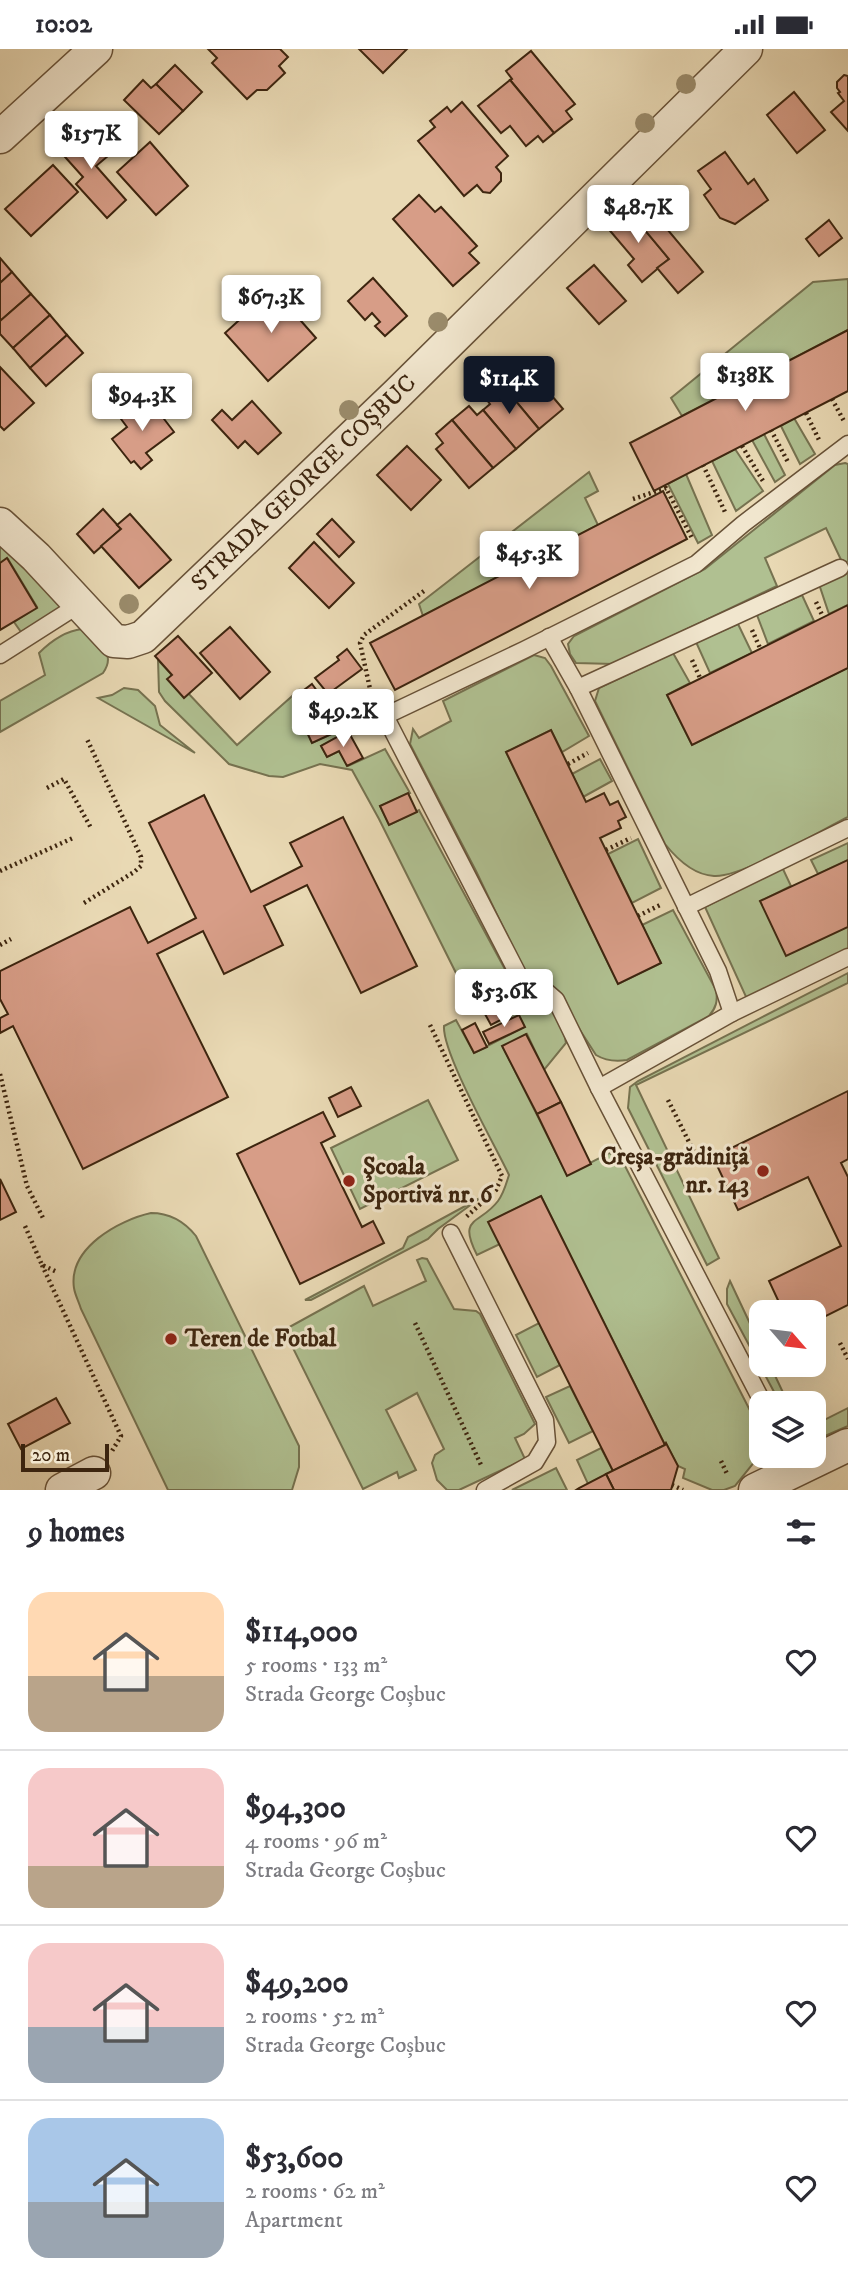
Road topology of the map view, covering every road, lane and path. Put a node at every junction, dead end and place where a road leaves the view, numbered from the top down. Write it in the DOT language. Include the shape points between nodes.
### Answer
graph roads {
  1 [pos="96,49"];
  2 [pos="746,49"];
  3 [pos="0,137"];
  4 [pos="832,399"];
  5 [pos="806,413"];
  6 [pos="848,430"];
  7 [pos="772,431"];
  8 [pos="848,444"];
  9 [pos="742,446"];
  10 [pos="828,459"];
  11 [pos="703,465"];
  12 [pos="798,482"];
  13 [pos="633,499"];
  14 [pos="775,500"];
  15 [pos="0,524"];
  16 [pos="734,532"];
  17 [pos="703,558"];
  18 [pos="840,568"];
  19 [pos="424,591"];
  20 [pos="80,604"];
  21 [pos="549,637"];
  22 [pos="0,656"];
  23 [pos="578,688"];
  24 [pos="385,716"];
  25 [pos="87,739"];
  26 [pos="47,788"];
  27 [pos="91,828"];
  28 [pos="848,828"];
  29 [pos="73,838"];
  30 [pos="0,871"];
  31 [pos="84,903"];
  32 [pos="686,908"];
  33 [pos="11,939"];
  34 [pos="0,945"];
  35 [pos="848,957"];
  36 [pos="732,1013"];
  37 [pos="429,1025"];
  38 [pos="0,1074"];
  39 [pos="599,1087"];
  40 [pos="668,1100"];
  41 [pos="695,1154"];
  42 [pos="43,1217"];
  43 [pos="25,1226"];
  44 [pos="451,1233"];
  45 [pos="42,1265"];
  46 [pos="57,1272"];
  47 [pos="415,1323"];
  48 [pos="840,1343"];
  49 [pos="848,1359"];
  50 [pos="758,1391"];
  51 [pos="848,1445"];
  52 [pos="826,1452"];
  53 [pos="787,1468"];
  54 [pos="94,1473"];
  55 [pos="672,1485"];
  56 [pos="488,1488"];
  57 [pos="680,1489"];
  58 [pos="62,1490"];
  59 [pos="755,1490"];
  1 -- 3 [label="street"];
  2 -- 20 [label="street, STRADA GEORGE COȘBUC" via="143,637 114,641"];
  4 -- 6 [label="path"];
  5 -- 10 [label="path"];
  7 -- 12 [label="path"];
  8 -- 10 [label="lane"];
  9 -- 14 [label="path"];
  10 -- 12 [label="lane"];
  11 -- 16 [label="path"];
  12 -- 14 [label="lane"];
  13 -- 17 [label="path" via="666,488"];
  14 -- 16 [label="lane"];
  15 -- 20 [label="street"];
  16 -- 17 [label="lane"];
  17 -- 21 [label="lane"];
  18 -- 23 [label="lane"];
  19 -- 24 [label="path" via="370,630 360,643 375,709"];
  20 -- 22 [label="lane"];
  21 -- 23 [label="lane"];
  21 -- 24 [label="lane"];
  23 -- 32 [label="lane"];
  24 -- 39 [label="lane" via="520,978 556,1000"];
  25 -- 31 [label="path" via="141,857 141,866"];
  26 -- 27 [label="path" via="64,779"];
  28 -- 32 [label="lane"];
  29 -- 30 [label="path"];
  32 -- 36 [label="lane" via="718,971"];
  33 -- 34 [label="path"];
  35 -- 36 [label="lane"];
  36 -- 39 [label="lane"];
  37 -- 44 [label="path" via="502,1176 496,1190"];
  38 -- 42 [label="path" via="27,1187"];
  39 -- 50 [label="lane"];
  40 -- 41 [label="path"];
  43 -- 45 [label="path"];
  44 -- 56 [label="lane" via="545,1420 547,1442 535,1462"];
  45 -- 46 [label="path"];
  45 -- 54 [label="path" via="121,1436"];
  47 -- 56 [label="path"];
  48 -- 49 [label="path"];
  51 -- 52 [label="street"];
  53 -- 59 [label="street"];
  54 -- 58 [label="street"];
  55 -- 57 [label="path"];
}
